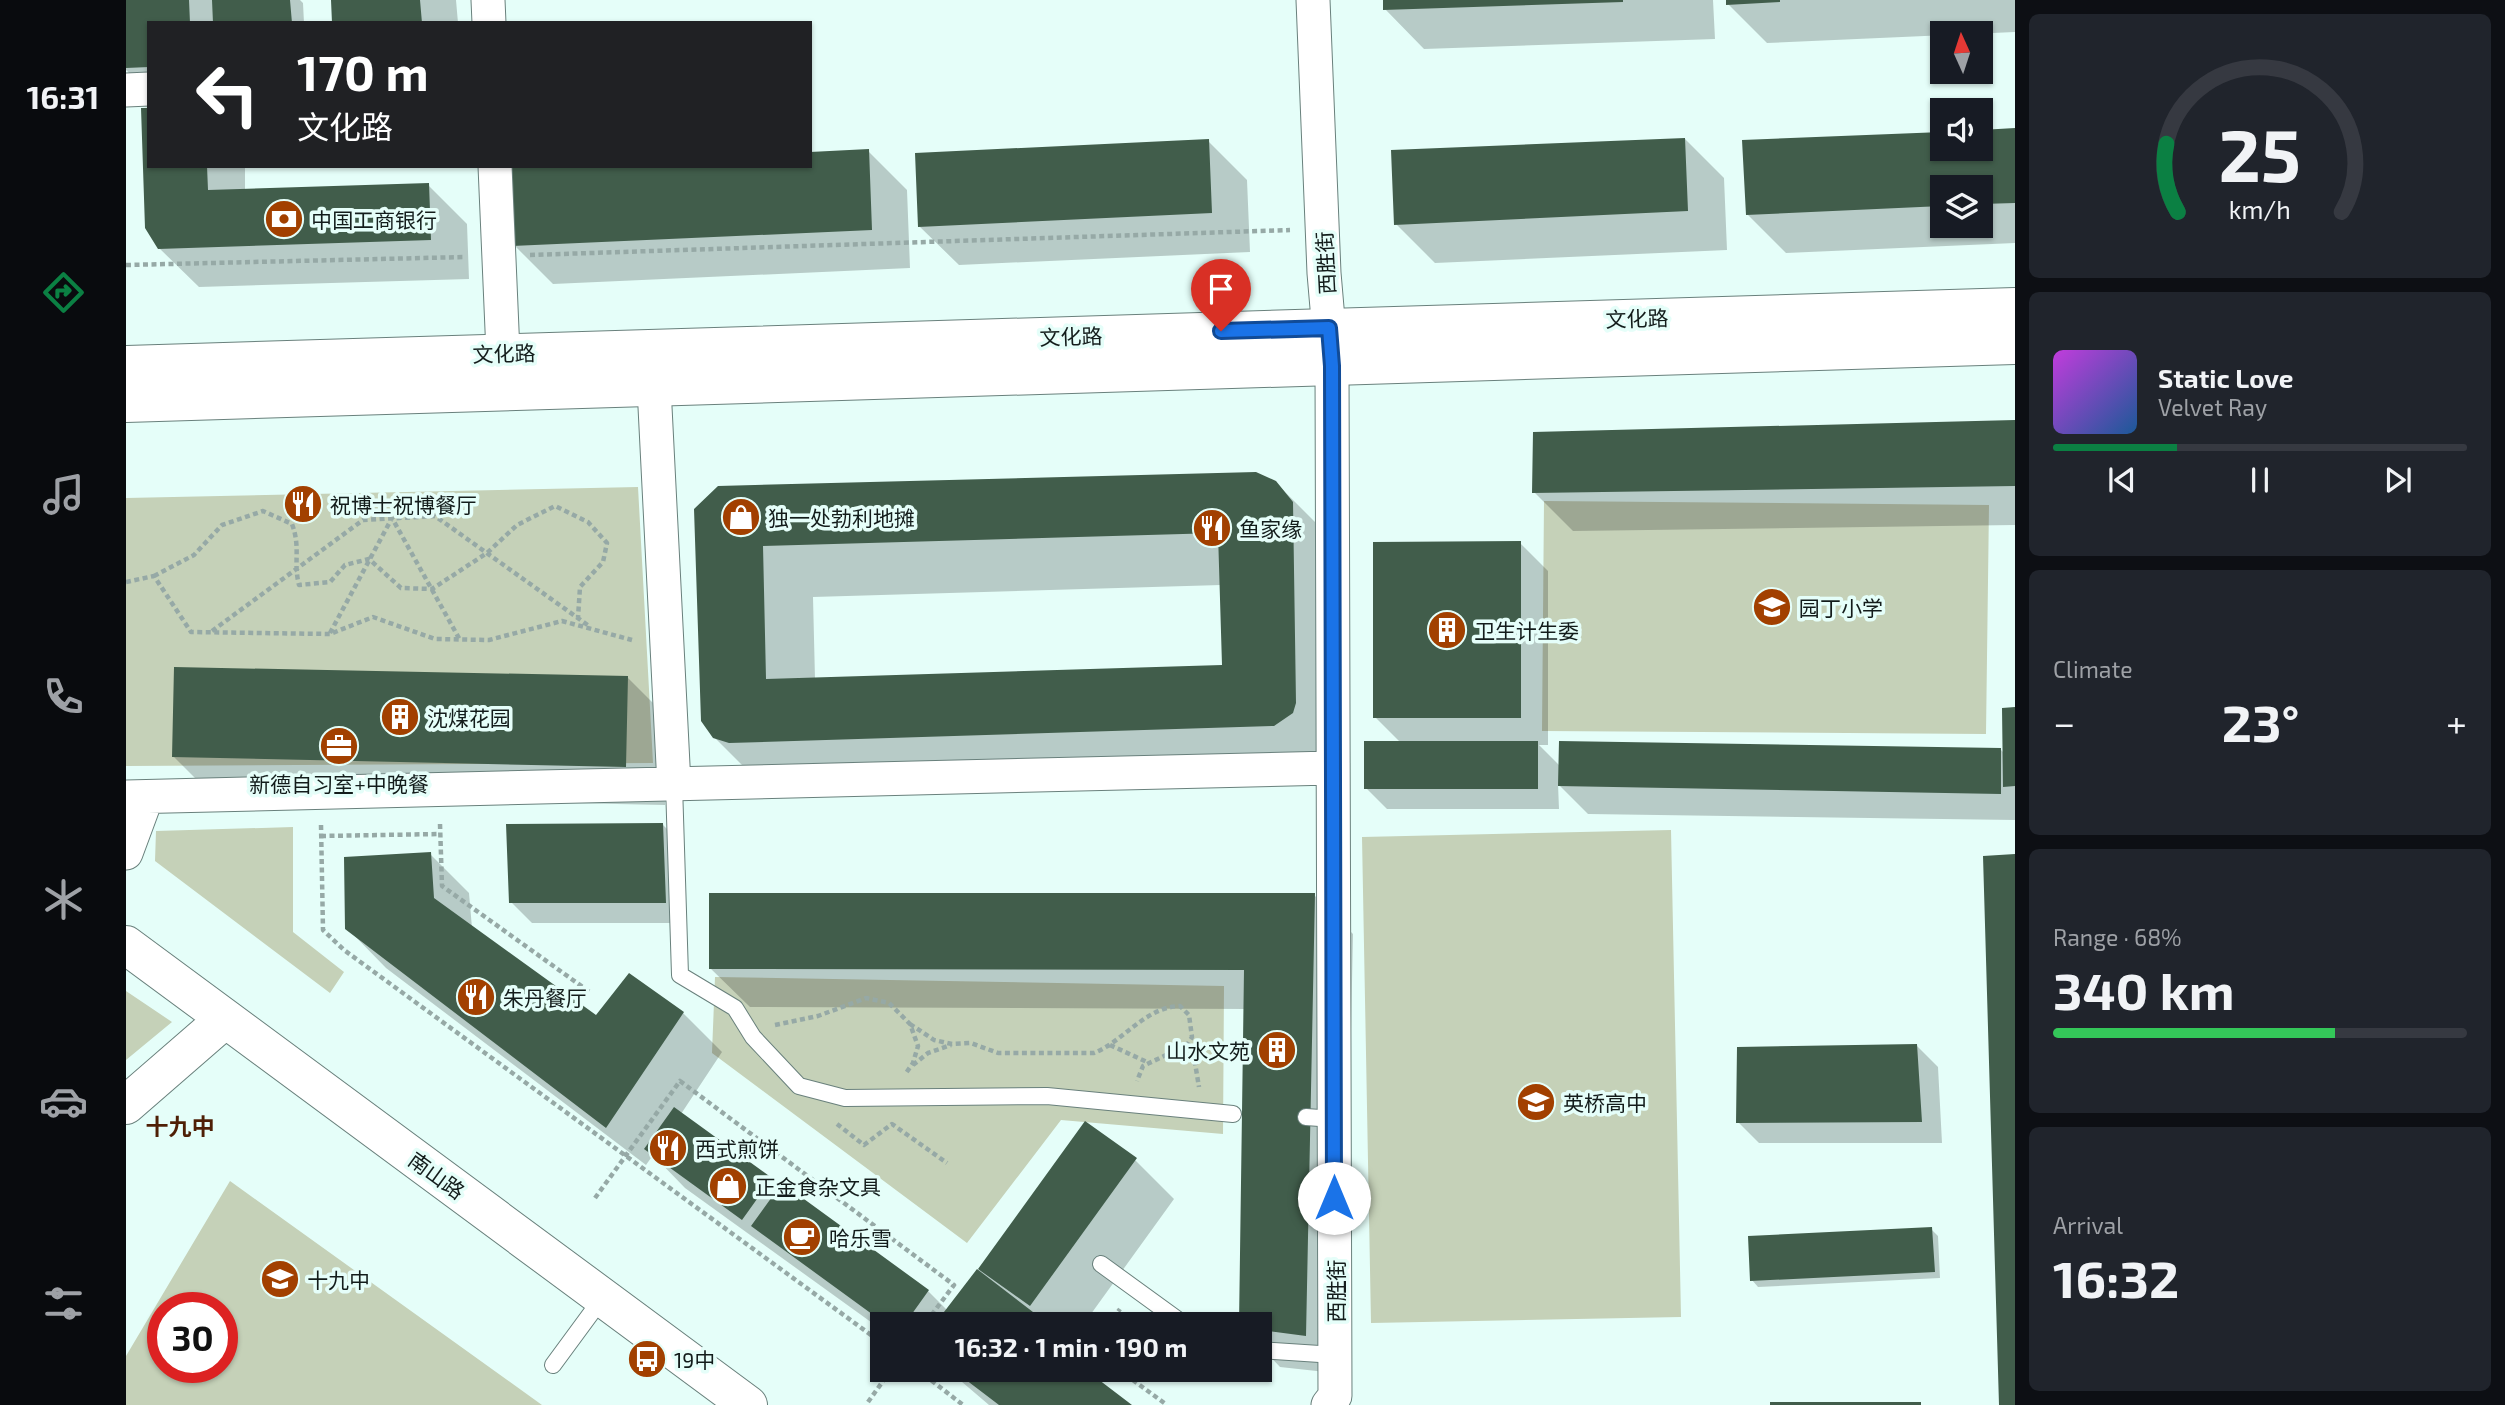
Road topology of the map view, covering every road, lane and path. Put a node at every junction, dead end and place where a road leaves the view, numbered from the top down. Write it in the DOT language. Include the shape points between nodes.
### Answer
graph roads {
  1 [pos="488,0"];
  2 [pos="1313,0"];
  3 [pos="489,21"];
  4 [pos="147,89"];
  5 [pos="126,90"];
  6 [pos="495,168"];
  7 [pos="1323,229"];
  8 [pos="499,256"];
  9 [pos="126,265"];
  10 [pos="2015,307"];
  11 [pos="1329,328"];
  12 [pos="2015,345"];
  13 [pos="503,353"];
  14 [pos="126,365"];
  15 [pos="1332,366"];
  16 [pos="654,387"];
  17 [pos="126,403"];
  18 [pos="392,518"];
  19 [pos="487,554"];
  20 [pos="369,559"];
  21 [pos="295,570"];
  22 [pos="154,576"];
  23 [pos="126,582"];
  24 [pos="432,589"];
  25 [pos="578,618"];
  26 [pos="593,629"];
  27 [pos="211,632"];
  28 [pos="330,634"];
  29 [pos="460,640"];
  30 [pos="668,649"];
  31 [pos="1332,768"];
  32 [pos="674,785"];
  33 [pos="439,791"];
  34 [pos="320,794"];
  35 [pos="136,798"];
  36 [pos="440,834"];
  37 [pos="321,835"];
  38 [pos="126,853"];
  39 [pos="126,941"];
  40 [pos="591,993"];
  41 [pos="225,1018"];
  42 [pos="910,1024"];
  43 [pos="753,1037"];
  44 [pos="951,1044"];
  45 [pos="1110,1045"];
  46 [pos="1186,1045"];
  47 [pos="1148,1063"];
  48 [pos="910,1068"];
  49 [pos="810,1088"];
  50 [pos="889,1098"];
  51 [pos="126,1105"];
  52 [pos="1142,1105"];
  53 [pos="1206,1111"];
  54 [pos="1233,1114"];
  55 [pos="625,1156"];
  56 [pos="947,1163"];
  57 [pos="596,1198"];
  58 [pos="1101,1264"];
  59 [pos="603,1297"];
  60 [pos="934,1312"];
  61 [pos="1167,1312"];
  62 [pos="870,1334"];
  63 [pos="1272,1351"];
  64 [pos="1335,1355"];
  65 [pos="553,1365"];
  66 [pos="882,1382"];
  67 [pos="933,1382"];
  68 [pos="1135,1382"];
  69 [pos="868,1402"];
  70 [pos="748,1405"];
  71 [pos="963,1405"];
  72 [pos="1167,1405"];
  73 [pos="1328,1405"];
  1 -- 3 [label="street"];
  2 -- 7 [label="street, 西胜街"];
  4 -- 5 [label="street"];
  6 -- 8 [label="street"];
  7 -- 8 [label="path"];
  7 -- 11 [label="street, 西胜街"];
  8 -- 9 [label="path"];
  8 -- 13 [label="street"];
  10 -- 11 [label="main road, 文化路"];
  11 -- 13 [label="main road, 文化路"];
  11 -- 15 [label="street, 西胜街"];
  12 -- 15 [label="main road, 文化路"];
  13 -- 14 [label="main road, 文化路"];
  15 -- 16 [label="main road, 文化路"];
  15 -- 31 [label="street, 西胜街"];
  16 -- 17 [label="main road, 文化路"];
  16 -- 30 [label="street"];
  18 -- 19 [label="path" via="435,516"];
  18 -- 20 [label="path"];
  18 -- 21 [label="path" via="363,520"];
  18 -- 24 [label="path"];
  19 -- 24 [label="path"];
  19 -- 25 [label="path"];
  19 -- 25 [label="path" via="517,525 555,506 588,522 607,543 603,562 580,587"];
  20 -- 21 [label="path" via="345,565 330,582 299,585"];
  20 -- 24 [label="path" via="401,588"];
  20 -- 28 [label="path"];
  21 -- 22 [label="path" via="298,542 292,524 263,511 222,525 194,555"];
  21 -- 27 [label="path"];
  22 -- 23 [label="path"];
  22 -- 27 [label="path" via="191,632"];
  24 -- 29 [label="path"];
  25 -- 26 [label="path"];
  26 -- 29 [label="path" via="562,621 489,640"];
  26 -- 30 [label="path"];
  27 -- 28 [label="path"];
  28 -- 29 [label="path" via="373,617 435,639"];
  30 -- 32 [label="street"];
  31 -- 32 [label="street"];
  31 -- 64 [label="street, 西胜街" via="1320,1118"];
  32 -- 33 [label="street"];
  32 -- 43 [label="lane" via="680,975 735,1008"];
  33 -- 34 [label="street"];
  33 -- 36 [label="path"];
  34 -- 35 [label="street"];
  34 -- 37 [label="path"];
  35 -- 38 [label="street"];
  36 -- 37 [label="path"];
  36 -- 40 [label="path" via="442,887"];
  37 -- 55 [label="path" via="323,930"];
  39 -- 41 [label="main road, 南山路"];
  41 -- 51 [label="main road"];
  41 -- 59 [label="main road, 南山路"];
  42 -- 43 [label="path" via="889,1003 866,998 818,1016 773,1025"];
  42 -- 44 [label="path" via="934,1040"];
  42 -- 48 [label="path" via="918,1046"];
  43 -- 49 [label="lane" via="799,1086"];
  44 -- 45 [label="path" via="971,1044 998,1053 1094,1053"];
  44 -- 48 [label="path" via="928,1053"];
  45 -- 46 [label="path" via="1155,1013 1180,1006 1189,1015 1192,1037"];
  45 -- 47 [label="path"];
  46 -- 47 [label="path"];
  46 -- 53 [label="path"];
  47 -- 52 [label="path" via="1134,1087"];
  48 -- 50 [label="path"];
  49 -- 50 [label="lane" via="845,1098"];
  49 -- 56 [label="path" via="816,1107 864,1145 892,1124"];
  50 -- 52 [label="lane" via="1046,1096"];
  52 -- 53 [label="lane"];
  53 -- 54 [label="lane"];
  55 -- 57 [label="path"];
  55 -- 60 [label="path" via="680,1081 954,1285"];
  55 -- 62 [label="path"];
  58 -- 61 [label="lane"];
  59 -- 65 [label="lane"];
  59 -- 70 [label="main road, 南山路"];
  63 -- 64 [label="lane"];
  64 -- 73 [label="street, 西胜街" via="1335,1396"];
  66 -- 69 [label="path"];
  67 -- 71 [label="path"];
  68 -- 72 [label="path"];
}
